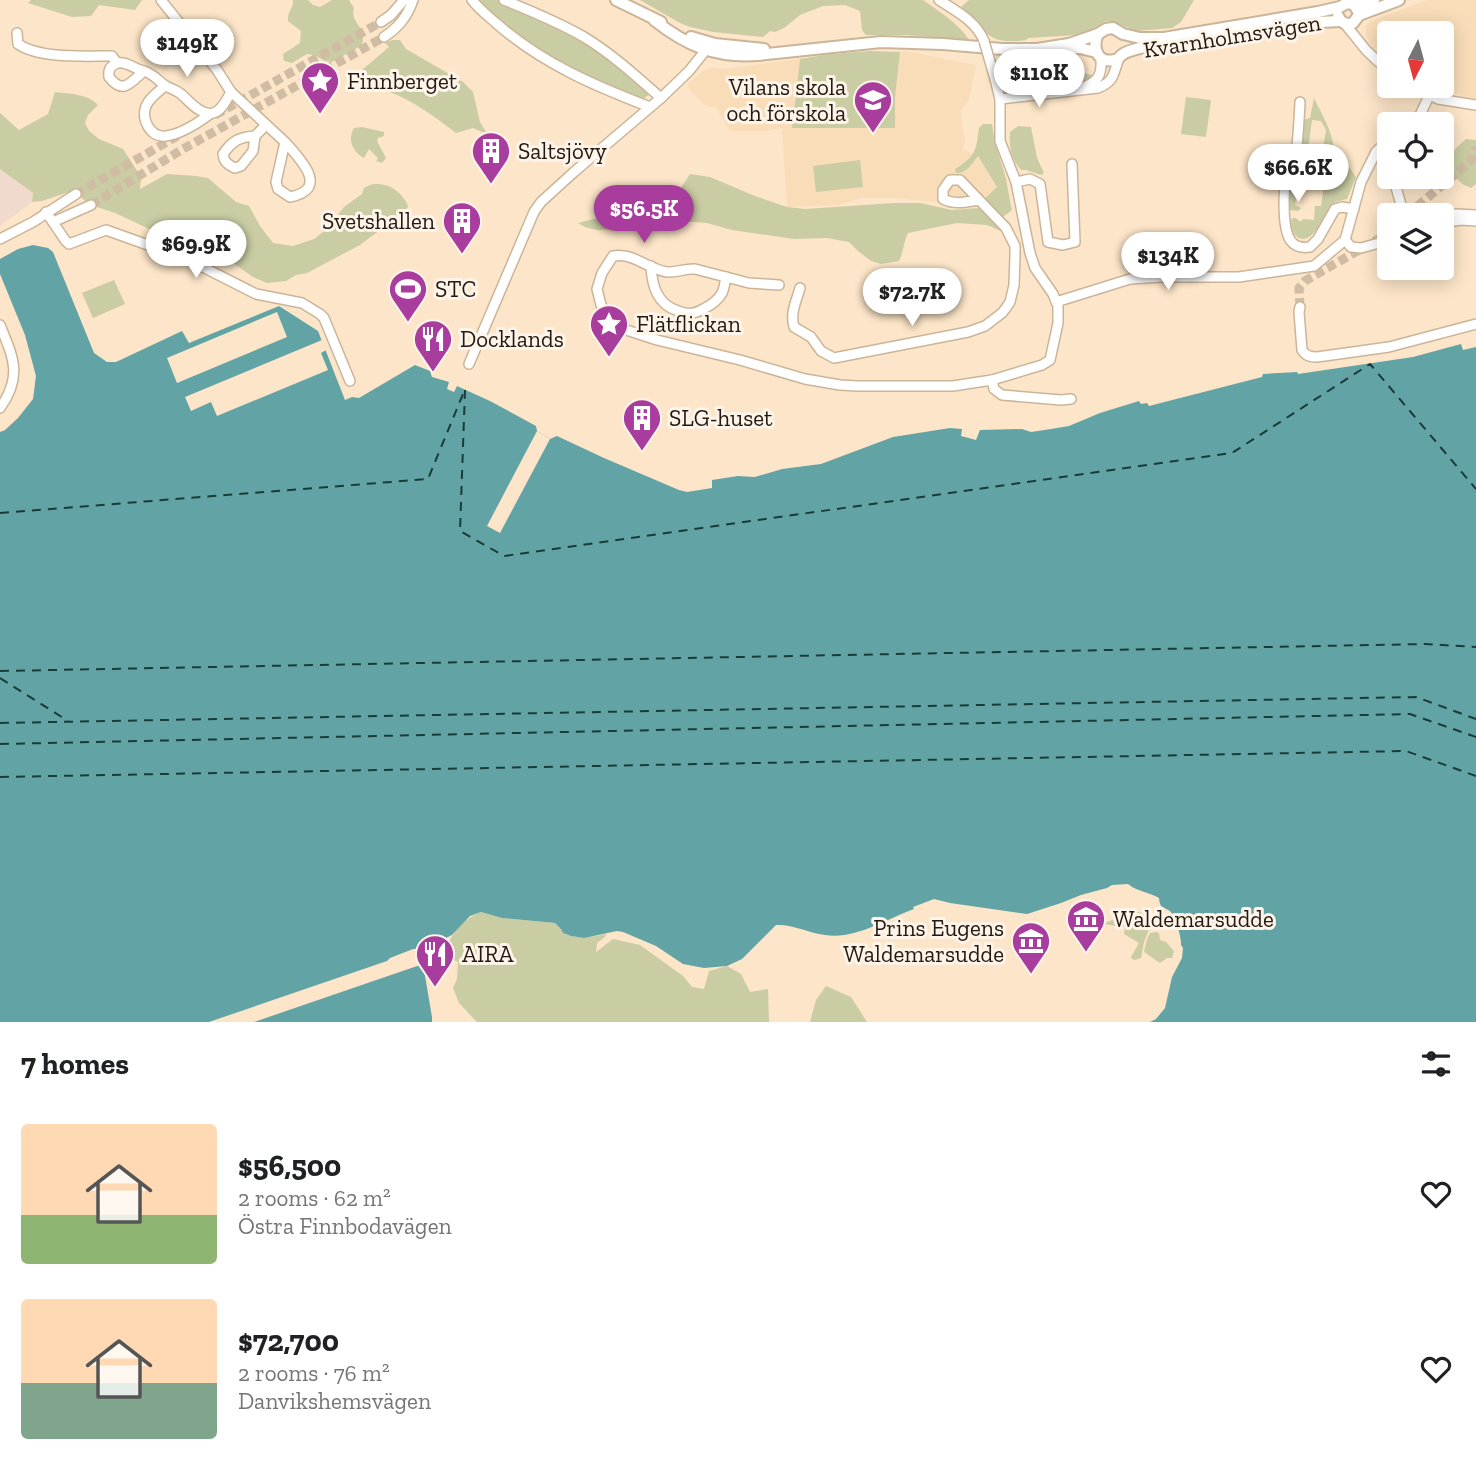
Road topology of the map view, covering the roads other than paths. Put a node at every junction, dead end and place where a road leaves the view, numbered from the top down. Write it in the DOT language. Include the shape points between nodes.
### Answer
graph roads {
  1 [pos="161,0"];
  2 [pos="404,0"];
  3 [pos="414,0"];
  4 [pos="472,0"];
  5 [pos="504,0"];
  6 [pos="616,0"];
  7 [pos="939,0"];
  8 [pos="1374,0"];
  9 [pos="1399,0"];
  10 [pos="1351,17"];
  11 [pos="381,22"];
  12 [pos="17,33"];
  13 [pos="1098,34"];
  14 [pos="1123,34"];
  15 [pos="384,37"];
  16 [pos="707,47"];
  17 [pos="1048,48"];
  18 [pos="1099,55"];
  19 [pos="1121,56"];
  20 [pos="1377,61"];
  21 [pos="117,63"];
  22 [pos="144,71"];
  23 [pos="165,86"];
  24 [pos="1075,90"];
  25 [pos="231,92"];
  26 [pos="661,98"];
  27 [pos="1436,98"];
  28 [pos="1000,99"];
  29 [pos="1300,102"];
  30 [pos="1476,104"];
  31 [pos="650,107"];
  32 [pos="210,114"];
  33 [pos="266,125"];
  34 [pos="255,136"];
  35 [pos="285,142"];
  36 [pos="1377,151"];
  37 [pos="1072,164"];
  38 [pos="1016,182"];
  39 [pos="76,194"];
  40 [pos="979,200"];
  41 [pos="91,205"];
  42 [pos="1354,209"];
  43 [pos="46,212"];
  44 [pos="1454,214"];
  45 [pos="1476,215"];
  46 [pos="1454,221"];
  47 [pos="1476,221"];
  48 [pos="52,222"];
  49 [pos="0,239"];
  50 [pos="1345,240"];
  51 [pos="1028,242"];
  52 [pos="1377,244"];
  53 [pos="1015,246"];
  54 [pos="651,266"];
  55 [pos="726,277"];
  56 [pos="779,285"];
  57 [pos="800,288"];
  58 [pos="1056,302"];
  59 [pos="1300,307"];
  60 [pos="1476,324"];
  61 [pos="0,325"];
  62 [pos="469,364"];
  63 [pos="992,380"];
  64 [pos="350,382"];
  65 [pos="1071,399"];
  66 [pos="0,408"];
  1 -- 25 [label="street"];
  2 -- 11 [label="street"];
  3 -- 15 [label="street" via="405,19"];
  4 -- 31 [label="street" via="503,30 562,69"];
  5 -- 26 [label="street" via="584,37"];
  6 -- 16 [label="street, Kvarnholmsvägen" via="670,32"];
  7 -- 28 [label="street, bridge" via="981,34"];
  8 -- 10 [label="street, Kvarnholmsvägen"];
  9 -- 10 [label="street, Kvarnholmsvägen"];
  10 -- 14 [label="street, Kvarnholmsvägen" via="1338,15 1340,7 1173,37 1147,39"];
  10 -- 19 [label="street, Kvarnholmsvägen" via="1175,42"];
  10 -- 20 [label="street" via="1360,41"];
  12 -- 21 [label="street" via="18,44 25,48 112,56"];
  13 -- 14 [label="street, Kvarnholmsvägen" via="1113,28"];
  13 -- 17 [label="street, Kvarnholmsvägen"];
  13 -- 18 [label="street" via="1094,42"];
  14 -- 19 [label="street, Kvarnholmsvägen" via="1127,43"];
  16 -- 17 [label="street, Kvarnholmsvägen" via="720,54 747,56 881,42"];
  16 -- 26 [label="street"];
  17 -- 18 [label="street, Kvarnholmsvägen" via="1080,48"];
  18 -- 19 [label="street, Kvarnholmsvägen" via="1112,61"];
  18 -- 24 [label="street" via="1099,78"];
  19 -- 24 [label="street" via="1113,78 1105,85"];
  21 -- 22 [label="street"];
  21 -- 22 [label="street" via="108,71 120,86"];
  22 -- 23 [label="street"];
  23 -- 32 [label="street"];
  23 -- 32 [label="street" via="146,106 145,118 158,136 183,130"];
  24 -- 28 [label="street"];
  25 -- 32 [label="street" via="221,108"];
  25 -- 33 [label="street"];
  26 -- 31 [label="street"];
  27 -- 30 [label="street"];
  28 -- 38 [label="street" via="1000,141"];
  29 -- 42 [label="street" via="1294,165 1288,174 1283,209 1291,241 1310,247 1335,209"];
  31 -- 62 [label="street" via="541,202"];
  33 -- 34 [label="street"];
  33 -- 35 [label="street"];
  35 -- 35 [label="street" via="310,175 306,190 290,197 276,182"];
  36 -- 42 [label="street" via="1361,182"];
  37 -- 38 [label="street" via="1075,242 1063,246 1048,242 1040,184 1030,179"];
  38 -- 51 [label="street"];
  39 -- 43 [label="street"];
  40 -- 53 [label="street" via="1006,228"];
  41 -- 48 [label="street"];
  42 -- 50 [label="street"];
  43 -- 48 [label="street"];
  43 -- 49 [label="street"];
  44 -- 45 [label="street"];
  46 -- 47 [label="street"];
  48 -- 64 [label="street" via="69,244 106,230 187,259 256,294 302,303 324,318"];
  50 -- 52 [label="street" via="1352,247"];
  50 -- 58 [label="street" via="1314,266 1239,277 1130,279"];
  51 -- 53 [label="street"];
  51 -- 58 [label="street" via="1035,268"];
  53 -- 57 [label="street" via="1010,302 994,320 968,332 834,358 794,327 792,316"];
  54 -- 55 [label="street"];
  54 -- 55 [label="street" via="662,302 690,314 716,301"];
  54 -- 63 [label="street" via="639,259 613,256 602,273 598,296 614,326 819,382 953,386"];
  55 -- 56 [label="street"];
  58 -- 63 [label="street" via="1058,323 1049,360"];
  59 -- 60 [label="street" via="1302,350 1317,357 1389,347"];
  61 -- 66 [label="street" via="15,366"];
  63 -- 65 [label="street" via="1002,396"];
}
